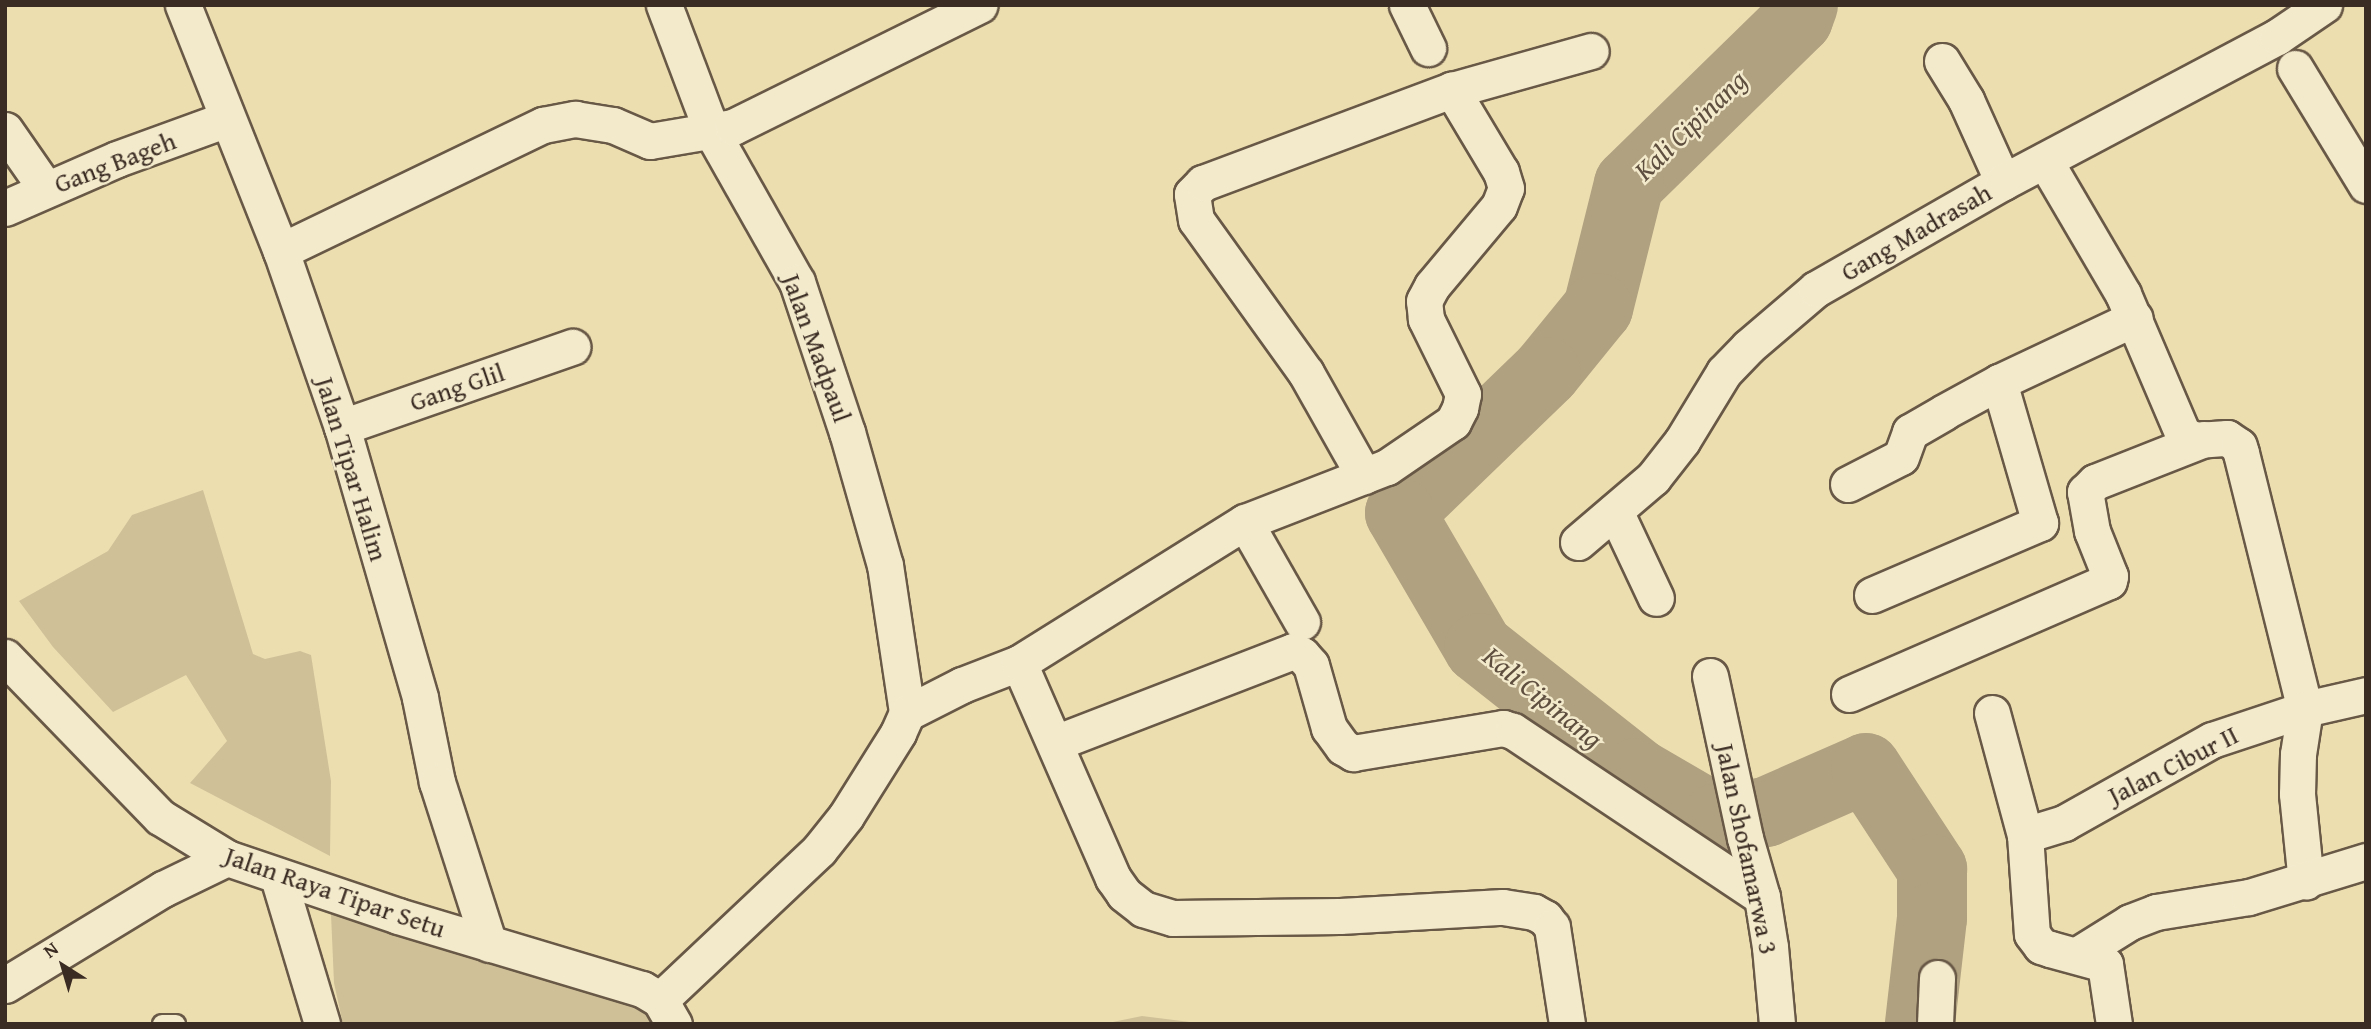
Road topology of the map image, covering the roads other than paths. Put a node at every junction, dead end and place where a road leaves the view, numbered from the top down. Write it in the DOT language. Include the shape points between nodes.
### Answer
graph roads {
  1 [pos="183,5"];
  2 [pos="664,5"];
  3 [pos="980,5"];
  4 [pos="1407,5"];
  5 [pos="2323,5"];
  6 [pos="1428,48"];
  7 [pos="1591,51"];
  8 [pos="1942,61"];
  9 [pos="2295,68"];
  10 [pos="1452,90"];
  11 [pos="228,119"];
  12 [pos="5,130"];
  13 [pos="712,132"];
  14 [pos="2045,161"];
  15 [pos="2003,182"];
  16 [pos="2366,185"];
  17 [pos="46,189"];
  18 [pos="5,208"];
  19 [pos="281,251"];
  20 [pos="2135,318"];
  21 [pos="572,347"];
  22 [pos="1999,382"];
  23 [pos="342,427"];
  24 [pos="2204,439"];
  25 [pos="1364,476"];
  26 [pos="1848,484"];
  27 [pos="1615,511"];
  28 [pos="1245,522"];
  29 [pos="1578,542"];
  30 [pos="1872,595"];
  31 [pos="1656,598"];
  32 [pos="1302,622"];
  33 [pos="5,657"];
  34 [pos="1020,663"];
  35 [pos="1710,676"];
  36 [pos="1849,694"];
  37 [pos="2366,695"];
  38 [pos="2305,709"];
  39 [pos="907,713"];
  40 [pos="1992,713"];
  41 [pos="1055,743"];
  42 [pos="2025,835"];
  43 [pos="227,858"];
  44 [pos="2366,862"];
  45 [pos="278,877"];
  46 [pos="2306,881"];
  47 [pos="1762,897"];
  48 [pos="489,944"];
  49 [pos="2077,955"];
  50 [pos="1937,978"];
  51 [pos="5,985"];
  52 [pos="667,1012"];
  53 [pos="320,1023"];
  54 [pos="162,1024"];
  55 [pos="176,1024"];
  56 [pos="1567,1024"];
  57 [pos="1777,1024"];
  58 [pos="1935,1024"];
  59 [pos="2114,1024"];
  1 -- 11 [label="street, Jalan Tipar Halim"];
  2 -- 13 [label="street, Jalan Madpaul"];
  3 -- 13 [label="street" via="733,127"];
  4 -- 6 [label="street"];
  5 -- 14 [label="street, Gang Madrasah" via="2277,37"];
  7 -- 10 [label="street"];
  8 -- 15 [label="street" via="1966,100"];
  9 -- 16 [label="street"];
  10 -- 25 [label="street" via="1506,188 1499,206 1424,301 1426,319 1463,394 1460,408 1452,422 1387,467"];
  10 -- 25 [label="street" via="1203,183 1192,194 1196,220 1306,373"];
  11 -- 17 [label="street, Gang Bageh"];
  11 -- 19 [label="street, Jalan Tipar Halim"];
  12 -- 17 [label="street"];
  13 -- 19 [label="street" via="650,141 613,125 575,120 543,125"];
  13 -- 39 [label="street, Jalan Madpaul" via="797,282 885,565"];
  14 -- 15 [label="street, Gang Madrasah"];
  14 -- 20 [label="street"];
  15 -- 27 [label="street, Gang Madrasah" via="1816,289 1724,372 1682,442 1653,478"];
  17 -- 18 [label="street, Gang Bageh"];
  19 -- 23 [label="street, Jalan Tipar Halim"];
  20 -- 22 [label="street"];
  20 -- 24 [label="street" via="2178,427 2190,439"];
  21 -- 23 [label="street, Gang Glil"];
  22 -- 26 [label="street" via="1910,432 1901,457"];
  22 -- 30 [label="street" via="2040,523"];
  23 -- 48 [label="street, Jalan Tipar Halim" via="420,698 437,782"];
  24 -- 36 [label="street" via="2095,482 2085,492 2109,581"];
  24 -- 38 [label="street" via="2227,438 2239,446"];
  25 -- 28 [label="street"];
  27 -- 29 [label="street, Gang Madrasah"];
  27 -- 31 [label="street"];
  28 -- 32 [label="street"];
  28 -- 34 [label="street"];
  33 -- 43 [label="street, Jalan Raya Tipar Setu" via="160,817"];
  34 -- 39 [label="street"];
  34 -- 41 [label="street"];
  35 -- 47 [label="street, Jalan Shofamarwa 3"];
  37 -- 38 [label="street, Jalan Cibur II"];
  38 -- 42 [label="street, Jalan Cibur II" via="2212,740 2064,823"];
  38 -- 46 [label="street" via="2297,794"];
  39 -- 52 [label="street" via="846,816"];
  40 -- 42 [label="street"];
  41 -- 47 [label="street" via="1293,651 1311,665 1329,728 1353,753 1513,730"];
  41 -- 56 [label="street" via="1113,878 1143,909 1172,918 1340,916 1503,907 1534,912 1552,927"];
  42 -- 49 [label="street" via="2032,934 2041,946"];
  43 -- 45 [label="street, Jalan Raya Tipar Setu"];
  43 -- 51 [label="street" via="163,889"];
  44 -- 46 [label="street"];
  45 -- 48 [label="street, Jalan Raya Tipar Setu"];
  45 -- 53 [label="street"];
  46 -- 49 [label="street" via="2249,897 2156,912 2130,922"];
  47 -- 57 [label="street, Jalan Shofamarwa 3"];
  48 -- 52 [label="street, Jalan Raya Tipar Setu" via="642,989"];
  49 -- 59 [label="street" via="2105,964"];
  50 -- 58 [label="street"];
  54 -- 55 [label="lane"];
}
